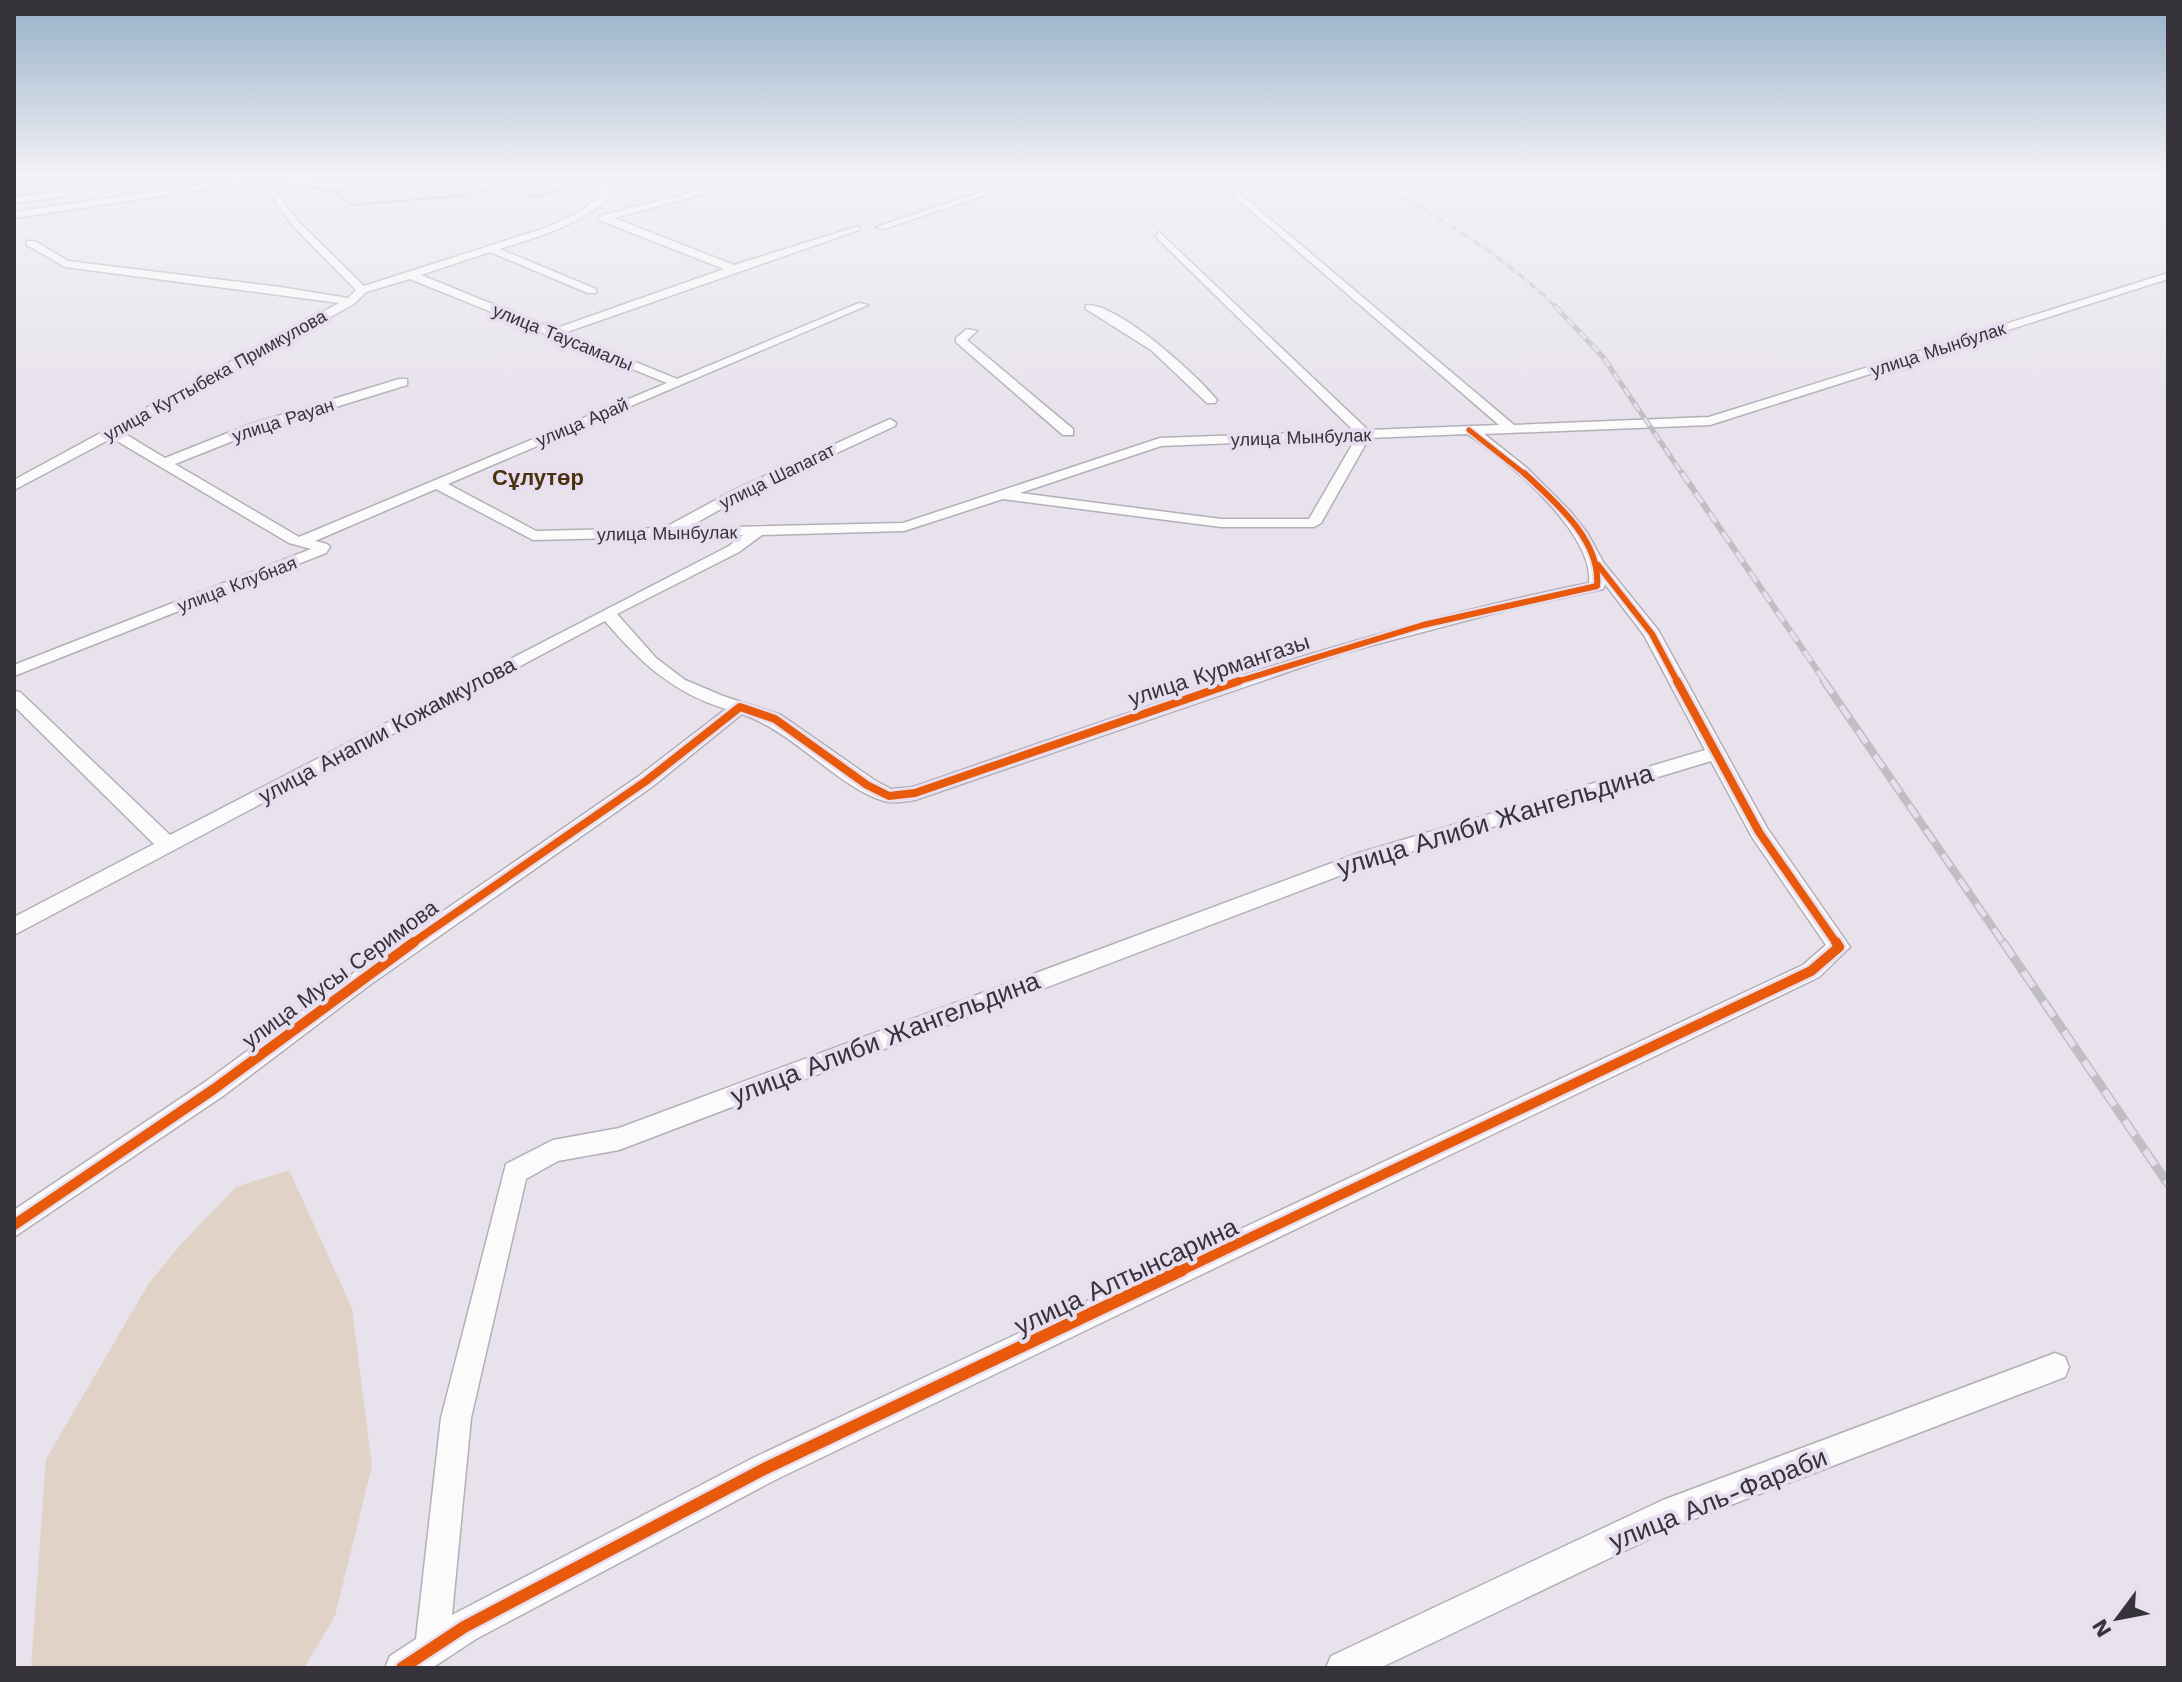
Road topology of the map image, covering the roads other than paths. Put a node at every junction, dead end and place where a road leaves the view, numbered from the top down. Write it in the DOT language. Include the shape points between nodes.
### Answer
graph roads {
  1 [pos="48,253"];
  2 [pos="325,253"];
  3 [pos="482,253"];
  4 [pos="501,253"];
  5 [pos="695,253"];
  6 [pos="780,253"];
  7 [pos="1178,253"];
  8 [pos="1306,253"];
  9 [pos="734,269"];
  10 [pos="411,275"];
  11 [pos="2168,276"];
  12 [pos="362,290"];
  13 [pos="592,291"];
  14 [pos="350,302"];
  15 [pos="863,305"];
  16 [pos="1090,307"];
  17 [pos="971,331"];
  18 [pos="553,333"];
  19 [pos="403,382"];
  20 [pos="675,382"];
  21 [pos="1211,400"];
  22 [pos="890,423"];
  23 [pos="1511,429"];
  24 [pos="1469,430"];
  25 [pos="112,432"];
  26 [pos="1068,432"];
  27 [pos="1365,434"];
  28 [pos="164,463"];
  29 [pos="439,485"];
  30 [pos="14,486"];
  31 [pos="1001,495"];
  32 [pos="758,531"];
  33 [pos="666,533"];
  34 [pos="301,541"];
  35 [pos="1598,565"];
  36 [pos="607,613"];
  37 [pos="14,671"];
  38 [pos="14,696"];
  39 [pos="740,707"];
  40 [pos="1716,753"];
  41 [pos="169,846"];
  42 [pos="14,927"];
  43 [pos="14,1225"];
  44 [pos="2055,1367"];
  45 [pos="432,1648"];
  46 [pos="402,1668"];
  47 [pos="1343,1668"];
  1 -- 14 [label="street" via="65,264"];
  2 -- 12 [label="street"];
  3 -- 10 [label="street"];
  4 -- 13 [label="street"];
  5 -- 9 [label="street"];
  6 -- 9 [label="street"];
  7 -- 27 [label="street"];
  8 -- 23 [label="street"];
  9 -- 18 [label="street"];
  10 -- 12 [label="street"];
  10 -- 18 [label="street, улица Таусамалы"];
  11 -- 23 [label="street, улица Мынбулак" via="1710,421"];
  12 -- 14 [label="street, улица Куттыбека Примкулова"];
  14 -- 25 [label="street, улица Куттыбека Примкулова"];
  15 -- 20 [label="street, улица Арай"];
  16 -- 21 [label="street" via="1115,319 1191,376"];
  17 -- 26 [label="street" via="960,340"];
  18 -- 20 [label="street, улица Таусамалы"];
  19 -- 28 [label="street, улица Рауан" via="253,428"];
  20 -- 29 [label="street, улица Арай"];
  22 -- 33 [label="street, улица Шапагат"];
  23 -- 24 [label="street, улица Мынбулак"];
  24 -- 27 [label="street, улица Мынбулак"];
  24 -- 35 [label="street" via="1487,439 1539,487 1568,518"];
  25 -- 28 [label="street, улица Клубная"];
  25 -- 30 [label="street, улица Куттыбека Примкулова"];
  27 -- 31 [label="street, улица Мынбулак" via="1160,442"];
  27 -- 31 [label="street" via="1314,523 1221,523"];
  28 -- 34 [label="street, улица Клубная"];
  29 -- 33 [label="street, улица Мынбулак" via="533,536"];
  29 -- 34 [label="street, улица Арай"];
  31 -- 32 [label="street, улица Мынбулак" via="904,527"];
  32 -- 33 [label="street, улица Мынбулак"];
  32 -- 36 [label="street, улица Анапии Кожамкулова" via="734,549"];
  34 -- 37 [label="street, улица Клубная" via="321,550"];
  35 -- 39 [label="street, улица Курмангазы" via="1597,586 1527,599 1265,671 915,793 889,796 775,719"];
  35 -- 40 [label="street" via="1652,634"];
  36 -- 39 [label="street" via="647,660 689,691"];
  36 -- 41 [label="street, улица Анапии Кожамкулова"];
  38 -- 41 [label="street"];
  39 -- 43 [label="street, улица Мусы Серимова" via="214,1089"];
  40 -- 45 [label="street, улица Алиби Жангельдина" via="1366,858 619,1139 553,1151 515,1172 456,1418"];
  40 -- 45 [label="street, улица Алтынсарина" via="1759,832 1839,947 1811,971 764,1469"];
  41 -- 42 [label="street, улица Анапии Кожамкулова"];
  44 -- 47 [label="street, улица Аль-Фараби" via="1674,1511"];
  45 -- 46 [label="street, улица Алтынсарина"];
}
